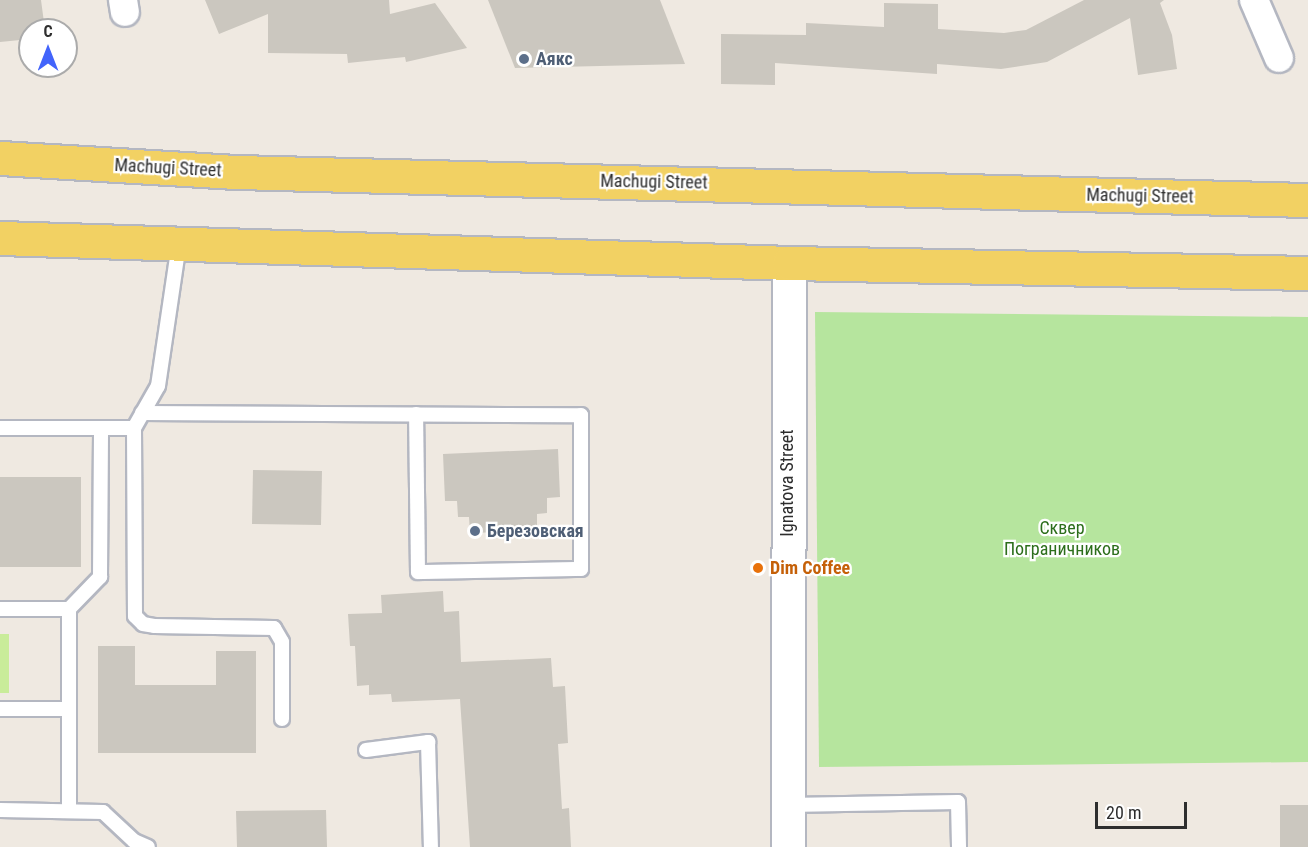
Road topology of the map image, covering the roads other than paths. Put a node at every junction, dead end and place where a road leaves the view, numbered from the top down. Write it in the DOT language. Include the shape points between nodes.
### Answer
graph roads {
  1 [pos="1254,0"];
  2 [pos="1279,58"];
  3 [pos="0,158"];
  4 [pos="1308,200"];
  5 [pos="0,238"];
  6 [pos="179,242"];
  7 [pos="789,262"];
  8 [pos="1308,273"];
  9 [pos="142,413"];
  10 [pos="416,414"];
  11 [pos="0,428"];
  12 [pos="101,428"];
  13 [pos="134,428"];
  14 [pos="0,609"];
  15 [pos="69,609"];
  16 [pos="0,709"];
  17 [pos="69,709"];
  18 [pos="282,719"];
  19 [pos="366,750"];
  20 [pos="788,805"];
  21 [pos="0,810"];
  22 [pos="69,810"];
  23 [pos="148,847"];
  24 [pos="431,847"];
  25 [pos="788,847"];
  26 [pos="958,847"];
  1 -- 2 [label="street"];
  3 -- 4 [label="main road, Machugi Street" via="237,172"];
  5 -- 6 [label="main road"];
  6 -- 7 [label="main road"];
  6 -- 9 [label="lane" via="158,386"];
  7 -- 8 [label="main road"];
  7 -- 20 [label="street, Ignatova Street"];
  9 -- 10 [label="lane"];
  9 -- 13 [label="lane"];
  10 -- 10 [label="lane" via="581,415 581,569 418,572"];
  11 -- 12 [label="lane"];
  12 -- 13 [label="lane"];
  12 -- 15 [label="lane" via="100,577"];
  13 -- 18 [label="lane" via="135,616 143,624 154,626 274,628 282,642"];
  14 -- 15 [label="lane"];
  15 -- 17 [label="lane"];
  16 -- 17 [label="lane"];
  17 -- 22 [label="lane"];
  19 -- 24 [label="lane" via="428,742"];
  20 -- 25 [label="street, Ignatova Street"];
  20 -- 26 [label="lane" via="958,802"];
  21 -- 22 [label="lane"];
  22 -- 23 [label="lane" via="103,813 134,842"];
}
